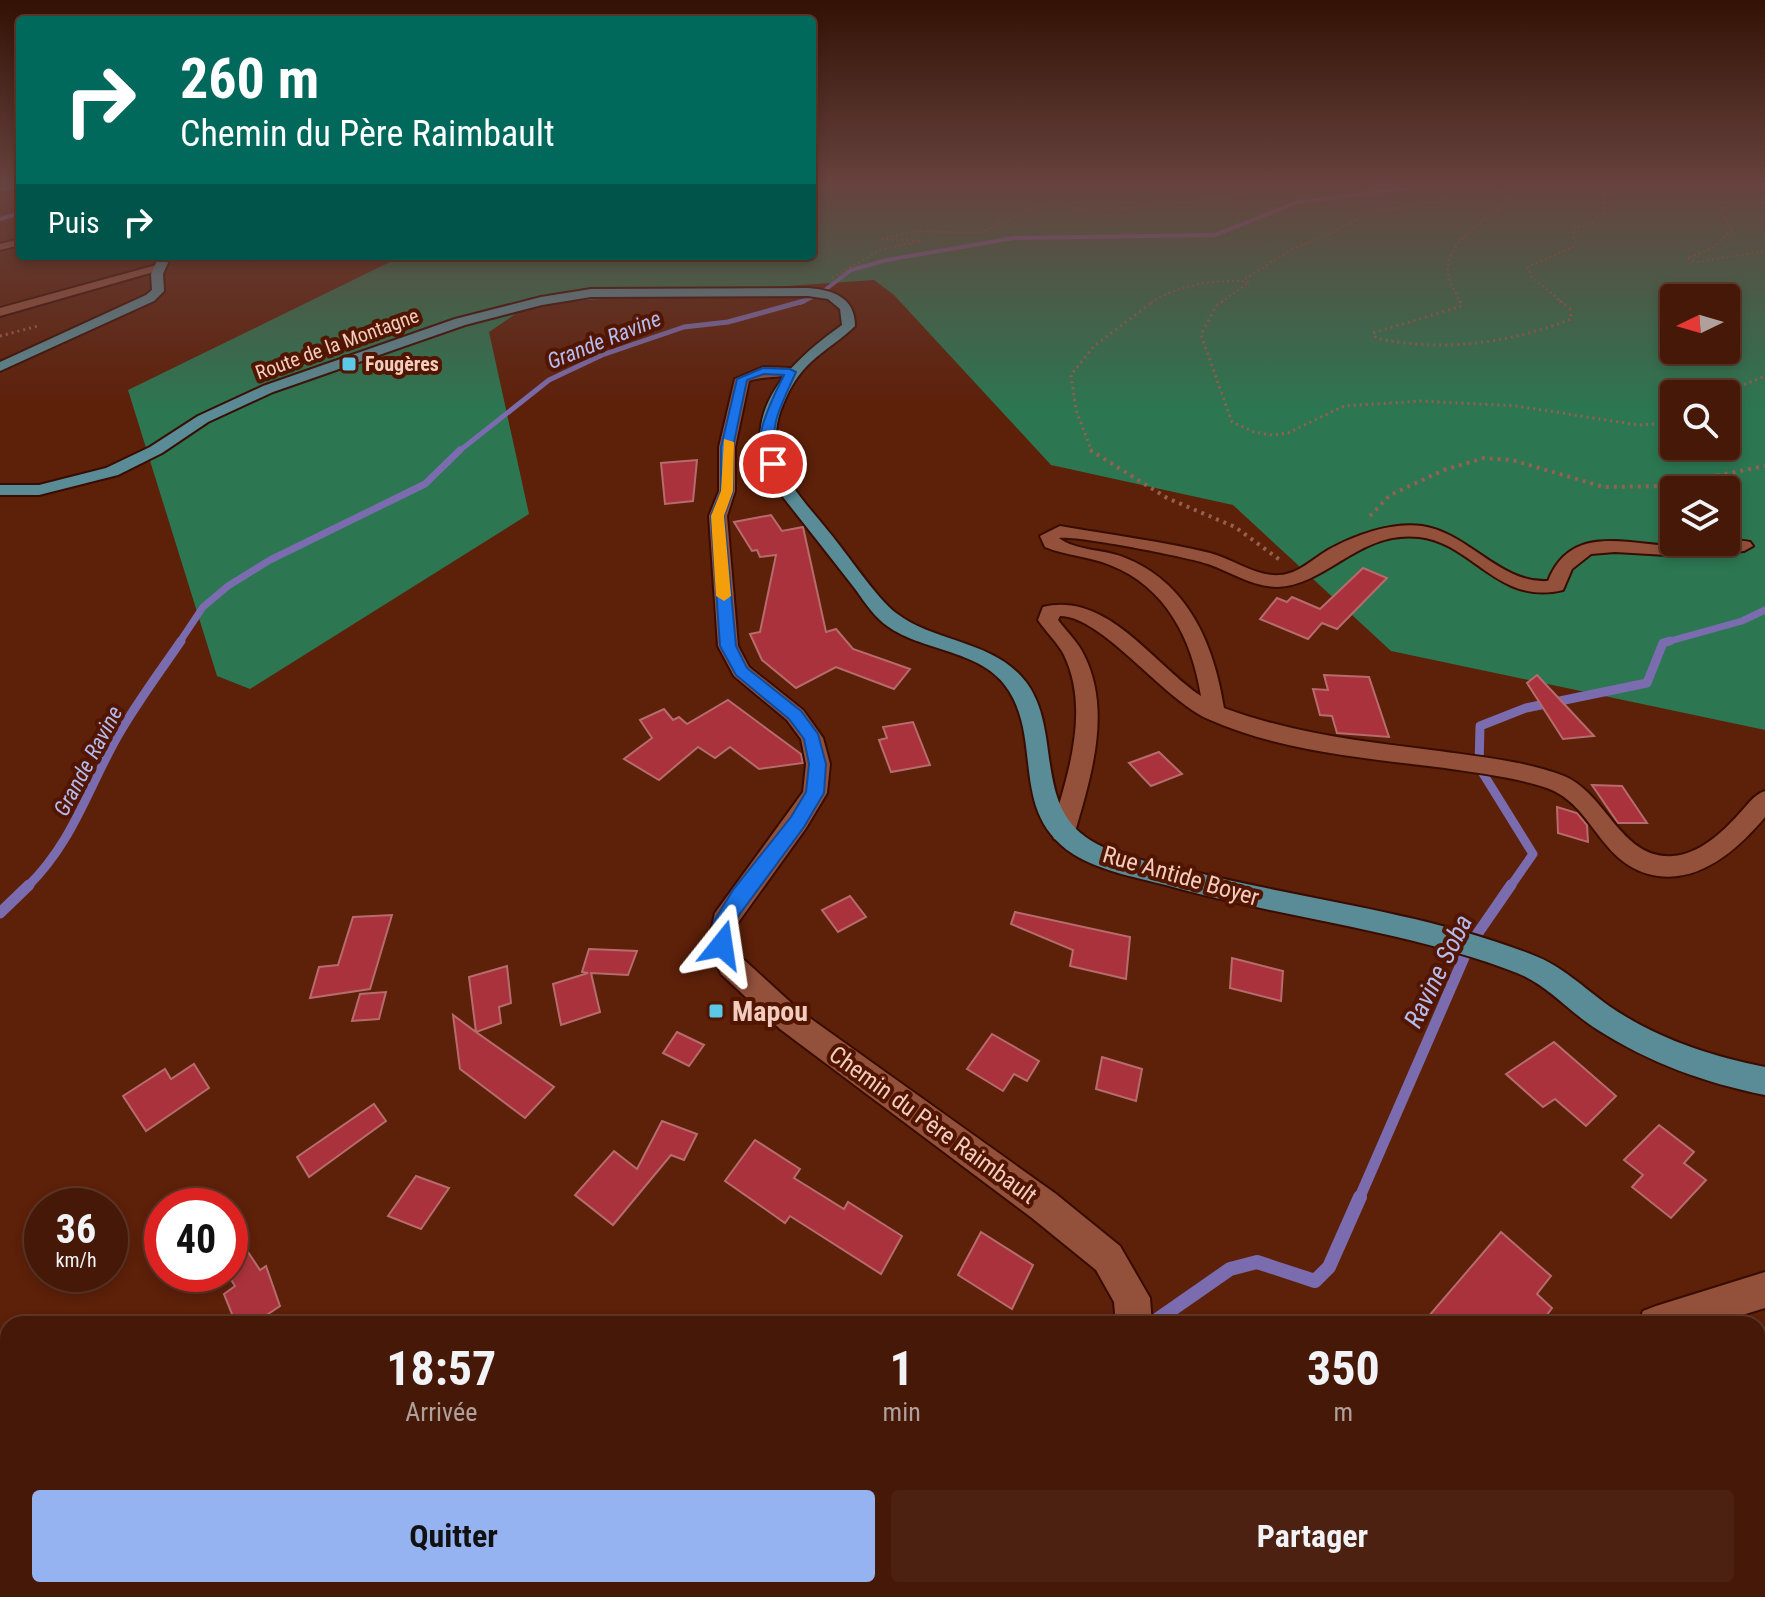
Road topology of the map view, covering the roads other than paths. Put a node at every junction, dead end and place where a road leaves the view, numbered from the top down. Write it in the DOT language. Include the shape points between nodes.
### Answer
graph roads {
  1 [pos="162,262"];
  2 [pos="0,312"];
  3 [pos="0,367"];
  4 [pos="790,372"];
  5 [pos="0,490"];
  6 [pos="1744,546"];
  7 [pos="1214,713"];
  8 [pos="1765,800"];
  9 [pos="1063,832"];
  10 [pos="1764,1083"];
  11 [pos="1765,1290"];
  12 [pos="1133,1316"];
  13 [pos="1682,1316"];
  1 -- 2 [label="street"];
  1 -- 3 [label="main road" via="158,291 150,298"];
  4 -- 5 [label="main road, Route de la Montagne" via="848,326 846,303 808,292 591,293 460,322 268,389 203,419 112,472 39,490"];
  4 -- 9 [label="main road, Rue Antide Boyer" via="766,427 767,446 782,484 888,617 996,665 1018,686 1031,717 1044,805"];
  4 -- 12 [label="street, Chemin du Père Raimbault" via="763,371 742,379 727,447 727,491 718,516 728,646 741,671 795,715 812,738 818,764 815,793 724,921 722,945 731,966 790,1020 1108,1258 1132,1298"];
  6 -- 7 [label="street" via="1582,549 1560,568 1556,586 1540,589 1517,584 1425,532 1388,533 1291,580 1273,581 1207,557 1060,531 1049,536 1063,549 1117,561 1165,590 1198,637"];
  7 -- 8 [label="street" via="1276,734 1553,781 1574,790 1621,850 1658,866 1696,861 1741,830"];
  7 -- 9 [label="street" via="1173,687 1089,616 1067,608 1050,611 1048,620 1073,654 1086,691 1085,753"];
  9 -- 10 [label="main road, Rue Antide Boyer" via="1078,846 1108,858 1528,965 1608,1020 1706,1068"];
  11 -- 13 [label="street"];
}
